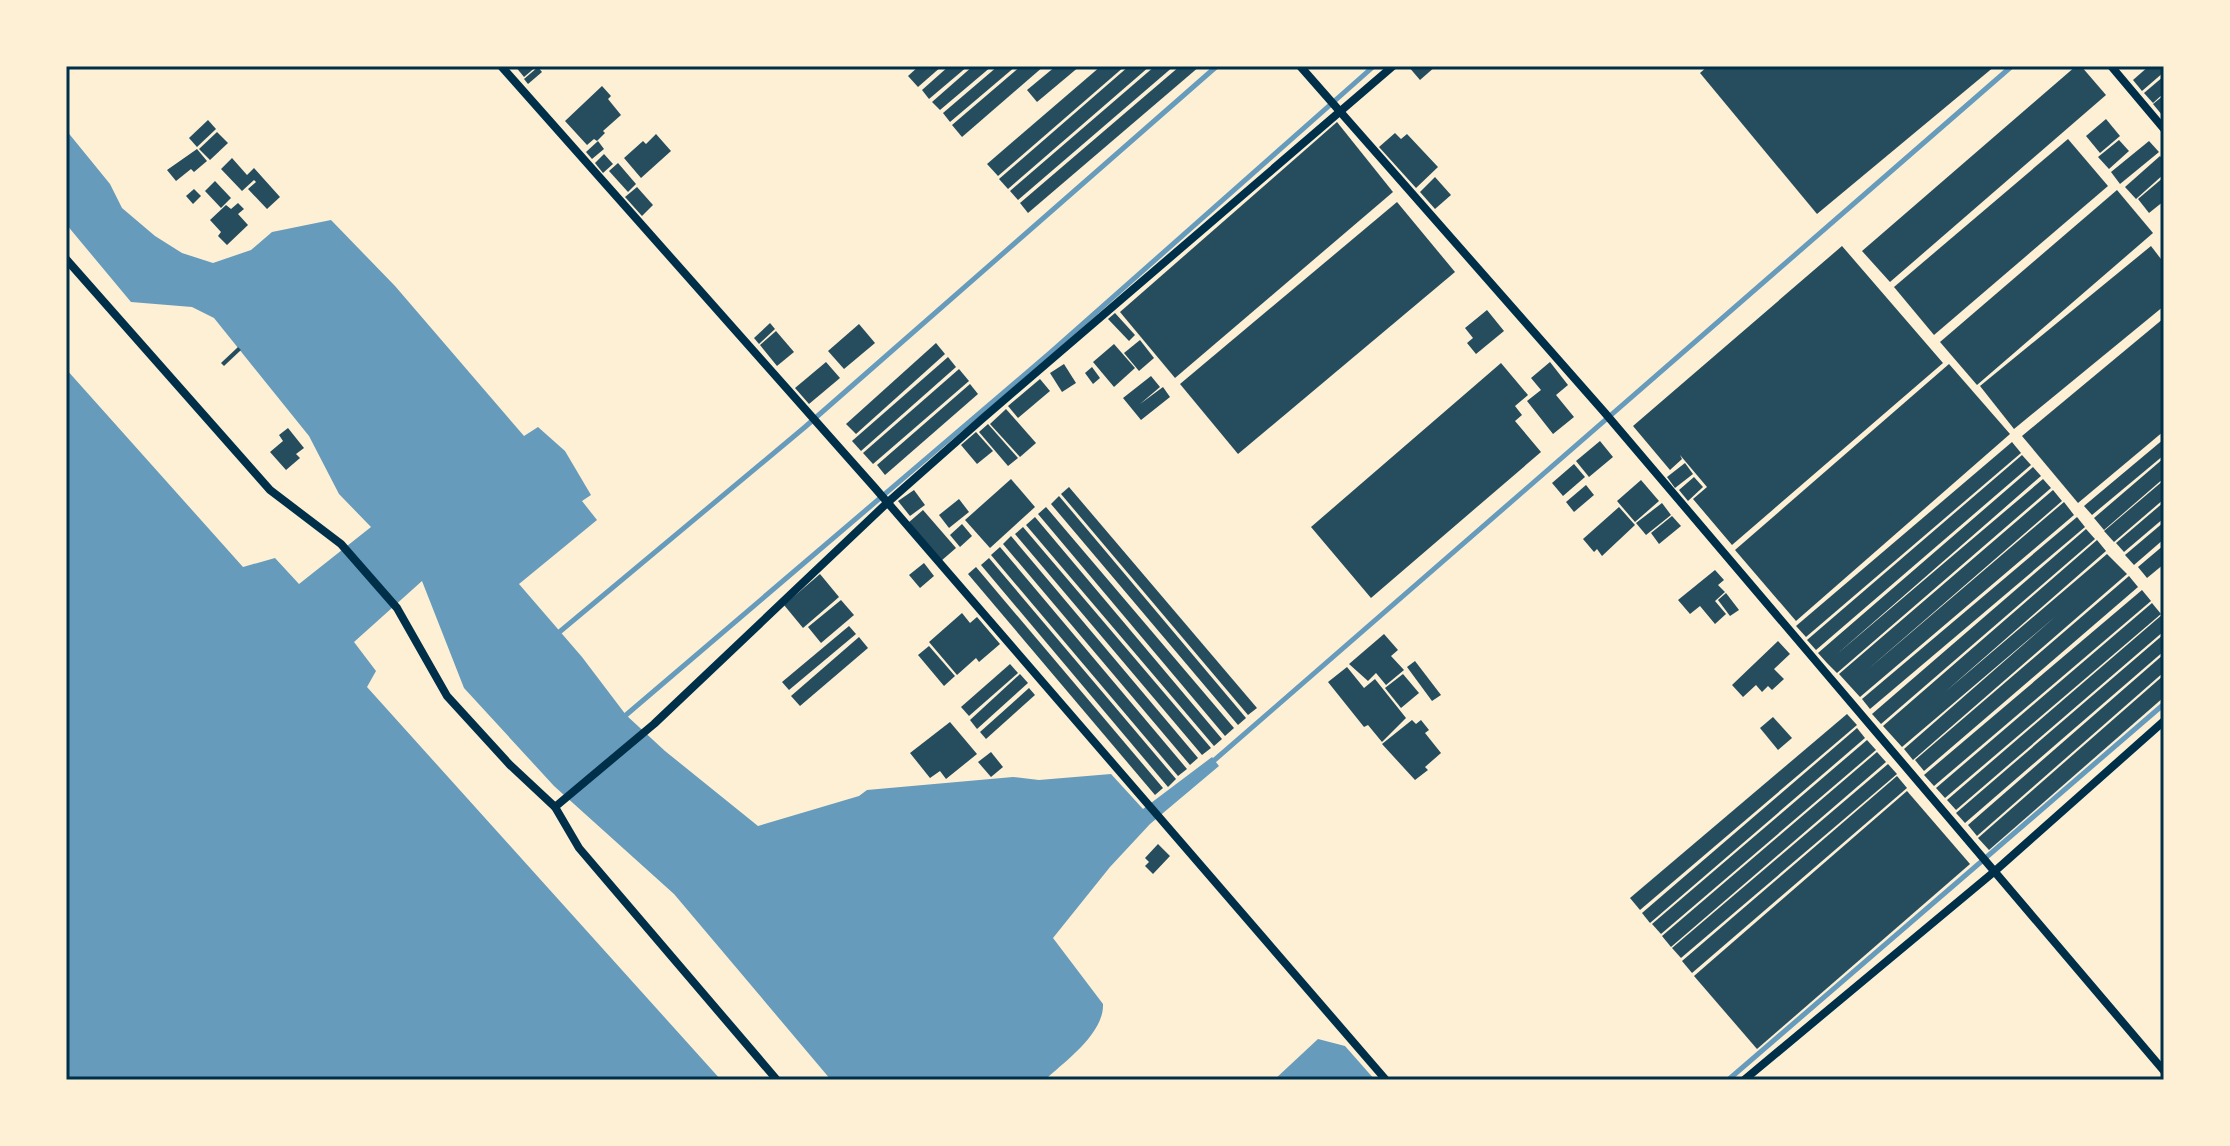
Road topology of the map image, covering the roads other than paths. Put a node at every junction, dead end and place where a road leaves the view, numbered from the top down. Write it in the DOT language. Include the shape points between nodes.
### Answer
graph roads {
  1 [pos="501,66"];
  2 [pos="1300,66"];
  3 [pos="1393,66"];
  4 [pos="2111,66"];
  5 [pos="1339,109"];
  6 [pos="2164,129"];
  7 [pos="66,259"];
  8 [pos="887,503"];
  9 [pos="2164,721"];
  10 [pos="555,807"];
  11 [pos="1992,868"];
  12 [pos="2164,1071"];
  13 [pos="777,1080"];
  14 [pos="1386,1080"];
  15 [pos="1744,1080"];
  1 -- 8 [label="street"];
  2 -- 5 [label="street"];
  3 -- 5 [label="street"];
  4 -- 6 [label="street"];
  5 -- 8 [label="street"];
  5 -- 11 [label="street"];
  7 -- 10 [label="street" via="270,490 341,544 397,608 447,696"];
  8 -- 10 [label="street" via="654,724"];
  8 -- 14 [label="street"];
  9 -- 11 [label="street"];
  10 -- 13 [label="street" via="579,848"];
  11 -- 12 [label="street"];
  11 -- 15 [label="street"];
}
